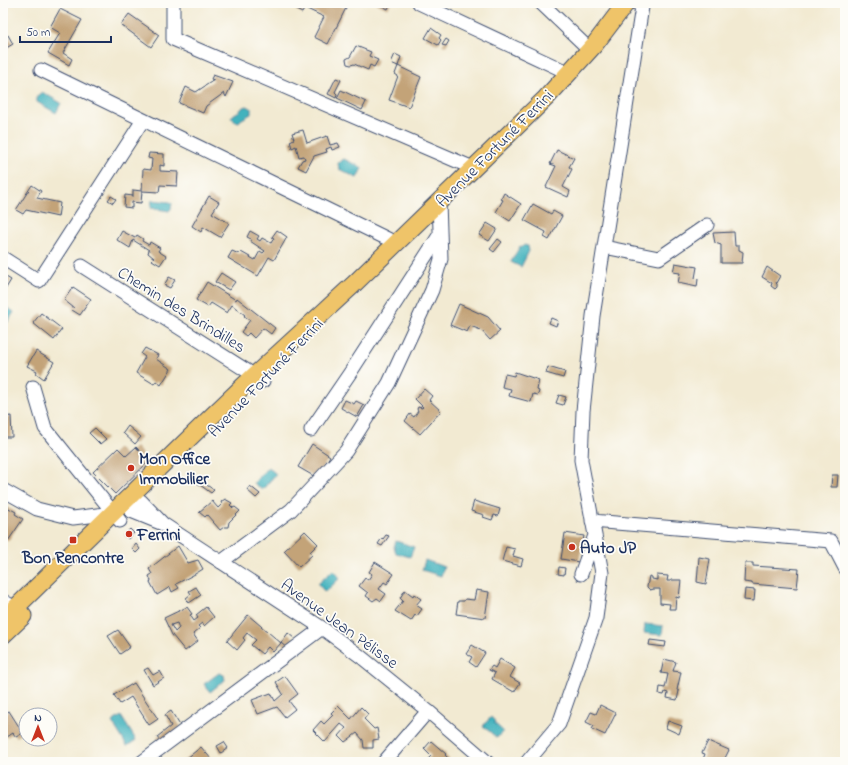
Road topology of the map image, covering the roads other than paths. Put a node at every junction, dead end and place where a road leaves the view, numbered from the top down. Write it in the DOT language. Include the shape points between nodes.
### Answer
graph roads {
  1 [pos="173,3"];
  2 [pos="419,3"];
  3 [pos="541,3"];
  4 [pos="626,3"];
  5 [pos="637,3"];
  6 [pos="590,50"];
  7 [pos="41,70"];
  8 [pos="569,73"];
  9 [pos="143,120"];
  10 [pos="473,168"];
  11 [pos="439,202"];
  12 [pos="707,225"];
  13 [pos="440,234"];
  14 [pos="396,243"];
  15 [pos="604,247"];
  16 [pos="3,258"];
  17 [pos="82,266"];
  18 [pos="258,379"];
  19 [pos="33,387"];
  20 [pos="311,430"];
  21 [pos="3,490"];
  22 [pos="127,509"];
  23 [pos="592,521"];
  24 [pos="595,536"];
  25 [pos="221,562"];
  26 [pos="845,568"];
  27 [pos="581,574"];
  28 [pos="14,608"];
  29 [pos="3,620"];
  30 [pos="322,628"];
  31 [pos="3,635"];
  32 [pos="428,711"];
  33 [pos="142,762"];
  34 [pos="384,762"];
  35 [pos="487,762"];
  36 [pos="527,762"];
  1 -- 10 [label="street" via="173,39"];
  2 -- 8 [label="street"];
  3 -- 6 [label="street"];
  4 -- 6 [label="main road, Avenue Fortuné Ferrini"];
  5 -- 15 [label="street" via="642,7"];
  6 -- 8 [label="main road, Avenue Fortuné Ferrini"];
  7 -- 9 [label="street"];
  8 -- 10 [label="main road, Avenue Fortuné Ferrini"];
  9 -- 14 [label="street"];
  9 -- 16 [label="street" via="39,281"];
  10 -- 11 [label="main road, Avenue Fortuné Ferrini"];
  11 -- 13 [label="street"];
  11 -- 14 [label="main road, Avenue Fortuné Ferrini"];
  12 -- 15 [label="street" via="659,258"];
  13 -- 20 [label="street"];
  13 -- 25 [label="street" via="441,259 432,290 389,383 346,451 291,510"];
  14 -- 18 [label="main road, Avenue Fortuné Ferrini"];
  15 -- 23 [label="street" via="593,316 583,411 581,460"];
  17 -- 18 [label="street, Chemin des Brindilles"];
  18 -- 22 [label="main road, Avenue Fortuné Ferrini"];
  19 -- 22 [label="street" via="45,428"];
  21 -- 22 [label="street" via="37,510 73,518"];
  22 -- 25 [label="street, Avenue Jean Pélisse" via="163,524"];
  22 -- 28 [label="main road, Avenue Fortuné Ferrini"];
  23 -- 24 [label="street"];
  23 -- 26 [label="street" via="831,541"];
  24 -- 27 [label="street"];
  24 -- 36 [label="street" via="602,573 596,618 559,724"];
  25 -- 30 [label="street, Avenue Jean Pélisse"];
  28 -- 29 [label="main road, Avenue Fortuné Ferrini"];
  28 -- 31 [label="main road, Avenue Fortuné Ferrini"];
  30 -- 32 [label="street, Avenue Jean Pélisse"];
  30 -- 33 [label="street"];
  32 -- 34 [label="street"];
  32 -- 35 [label="street, Avenue Jean Pélisse"];
}
